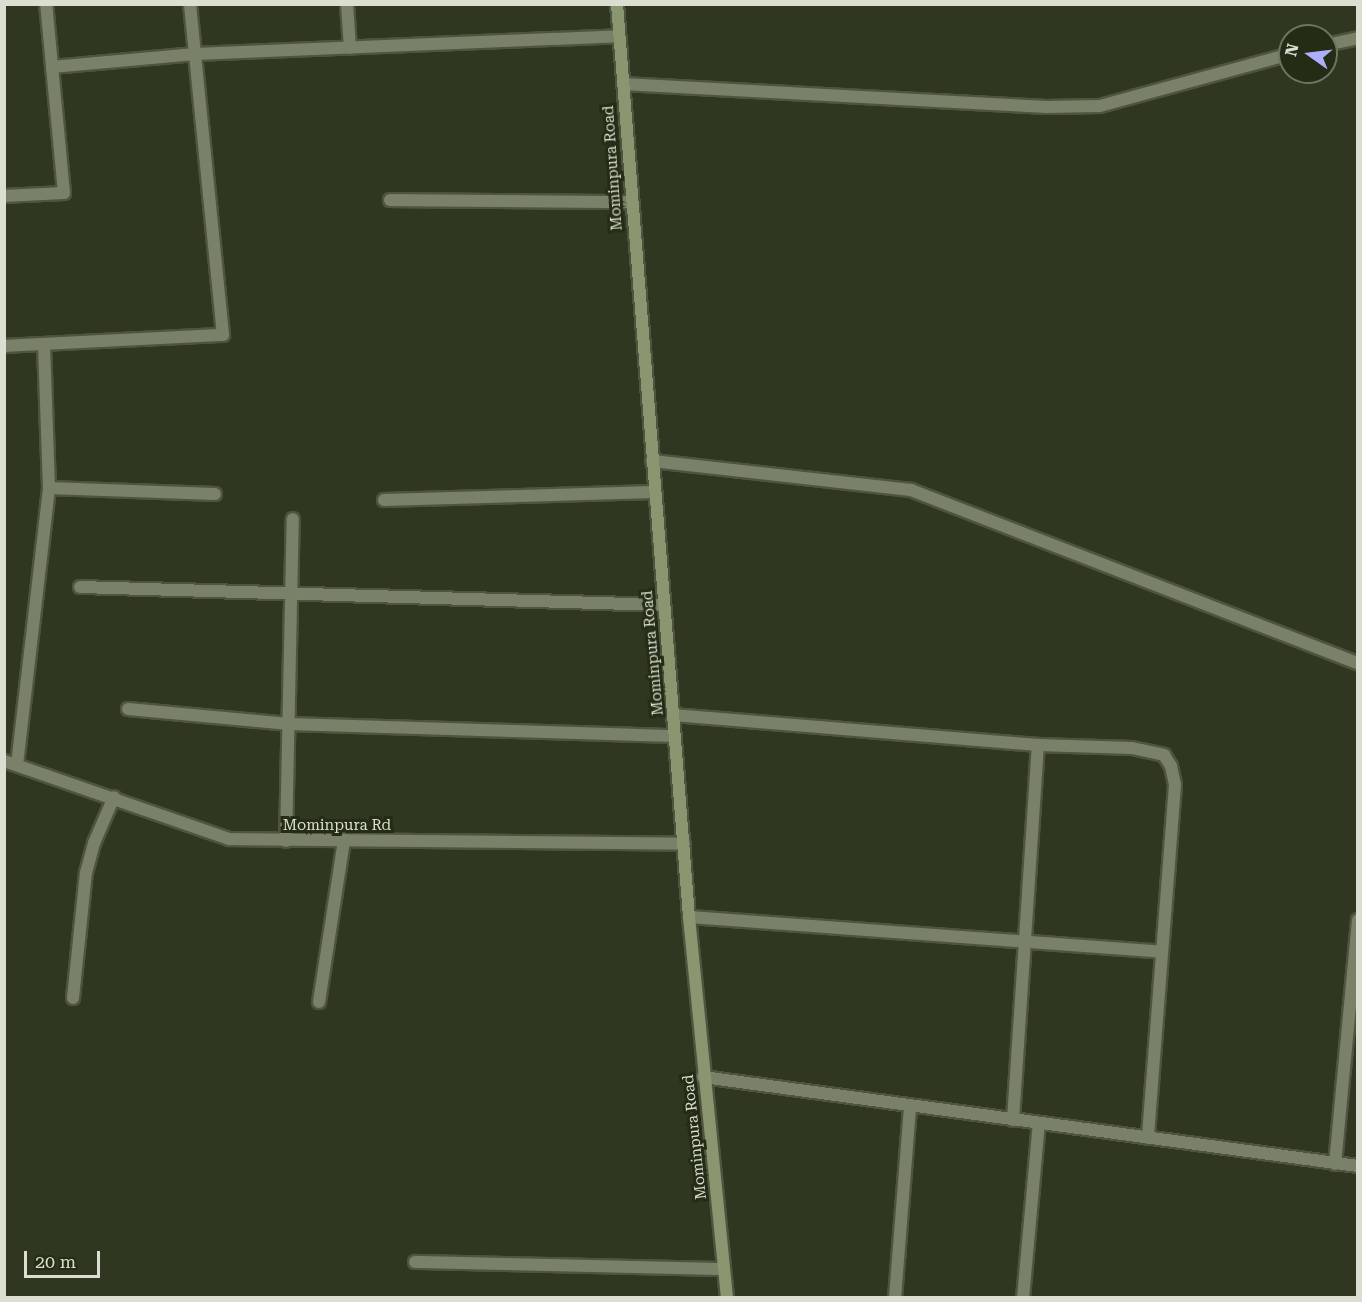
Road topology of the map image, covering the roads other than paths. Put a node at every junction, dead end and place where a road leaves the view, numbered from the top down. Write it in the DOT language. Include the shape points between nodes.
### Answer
graph roads {
  1 [pos="46,4"];
  2 [pos="190,4"];
  3 [pos="346,4"];
  4 [pos="617,4"];
  5 [pos="619,36"];
  6 [pos="1358,38"];
  7 [pos="1338,42"];
  8 [pos="350,48"];
  9 [pos="195,54"];
  10 [pos="1278,57"];
  11 [pos="52,67"];
  12 [pos="622,84"];
  13 [pos="4,196"];
  14 [pos="390,200"];
  15 [pos="630,202"];
  16 [pos="44,344"];
  17 [pos="4,346"];
  18 [pos="652,461"];
  19 [pos="49,488"];
  20 [pos="654,492"];
  21 [pos="215,494"];
  22 [pos="384,500"];
  23 [pos="293,519"];
  24 [pos="80,587"];
  25 [pos="291,595"];
  26 [pos="664,605"];
  27 [pos="1358,663"];
  28 [pos="128,709"];
  29 [pos="673,715"];
  30 [pos="289,724"];
  31 [pos="675,736"];
  32 [pos="1038,745"];
  33 [pos="4,761"];
  34 [pos="17,765"];
  35 [pos="114,797"];
  36 [pos="344,840"];
  37 [pos="286,841"];
  38 [pos="684,843"];
  39 [pos="689,917"];
  40 [pos="1358,920"];
  41 [pos="1357,937"];
  42 [pos="1024,943"];
  43 [pos="1160,952"];
  44 [pos="73,998"];
  45 [pos="320,1002"];
  46 [pos="703,1077"];
  47 [pos="910,1106"];
  48 [pos="1013,1120"];
  49 [pos="1039,1123"];
  50 [pos="1148,1138"];
  51 [pos="1335,1164"];
  52 [pos="1358,1166"];
  53 [pos="415,1262"];
  54 [pos="724,1269"];
  55 [pos="727,1298"];
  56 [pos="895,1298"];
  57 [pos="1023,1298"];
  1 -- 11 [label="street"];
  2 -- 9 [label="street"];
  3 -- 8 [label="street"];
  4 -- 5 [label="main road, Mominpura Road"];
  5 -- 8 [label="street"];
  5 -- 12 [label="main road, Mominpura Road"];
  6 -- 7 [label="street"];
  8 -- 9 [label="street"];
  9 -- 11 [label="street"];
  9 -- 16 [label="street" via="223,335"];
  10 -- 12 [label="street" via="1100,106 1046,107"];
  11 -- 13 [label="street" via="64,193"];
  12 -- 15 [label="main road, Mominpura Road"];
  14 -- 15 [label="street"];
  15 -- 18 [label="main road, Mominpura Road"];
  16 -- 17 [label="street"];
  16 -- 19 [label="street"];
  18 -- 20 [label="main road, Mominpura Road"];
  18 -- 27 [label="street" via="911,490"];
  19 -- 21 [label="street"];
  19 -- 34 [label="street"];
  20 -- 22 [label="street"];
  20 -- 26 [label="main road, Mominpura Road"];
  23 -- 25 [label="street"];
  24 -- 25 [label="street"];
  25 -- 26 [label="street"];
  25 -- 30 [label="street"];
  26 -- 29 [label="main road, Mominpura Road"];
  28 -- 30 [label="street"];
  29 -- 31 [label="main road, Mominpura Road"];
  29 -- 32 [label="street"];
  30 -- 31 [label="street"];
  30 -- 37 [label="street"];
  31 -- 38 [label="main road, Mominpura Road"];
  32 -- 42 [label="street"];
  32 -- 43 [label="street" via="1149,750 1164,755 1171,766 1175,785"];
  33 -- 34 [label="street, Mominpura Rd"];
  34 -- 35 [label="street, Mominpura Rd"];
  35 -- 37 [label="street, Mominpura Rd" via="229,839"];
  35 -- 44 [label="street" via="86,873"];
  36 -- 37 [label="street, Mominpura Rd"];
  36 -- 38 [label="street, Mominpura Rd"];
  36 -- 45 [label="street"];
  38 -- 39 [label="main road, Mominpura Road"];
  39 -- 42 [label="street"];
  39 -- 46 [label="main road, Mominpura Road"];
  40 -- 41 [label="street"];
  41 -- 51 [label="street"];
  42 -- 43 [label="street"];
  42 -- 48 [label="street"];
  43 -- 50 [label="street"];
  46 -- 47 [label="street"];
  46 -- 54 [label="main road, Mominpura Road"];
  47 -- 48 [label="street"];
  47 -- 56 [label="street"];
  48 -- 49 [label="street"];
  49 -- 50 [label="street"];
  49 -- 57 [label="street"];
  50 -- 51 [label="street"];
  51 -- 52 [label="street"];
  53 -- 54 [label="street"];
  54 -- 55 [label="main road, Mominpura Road"];
}
